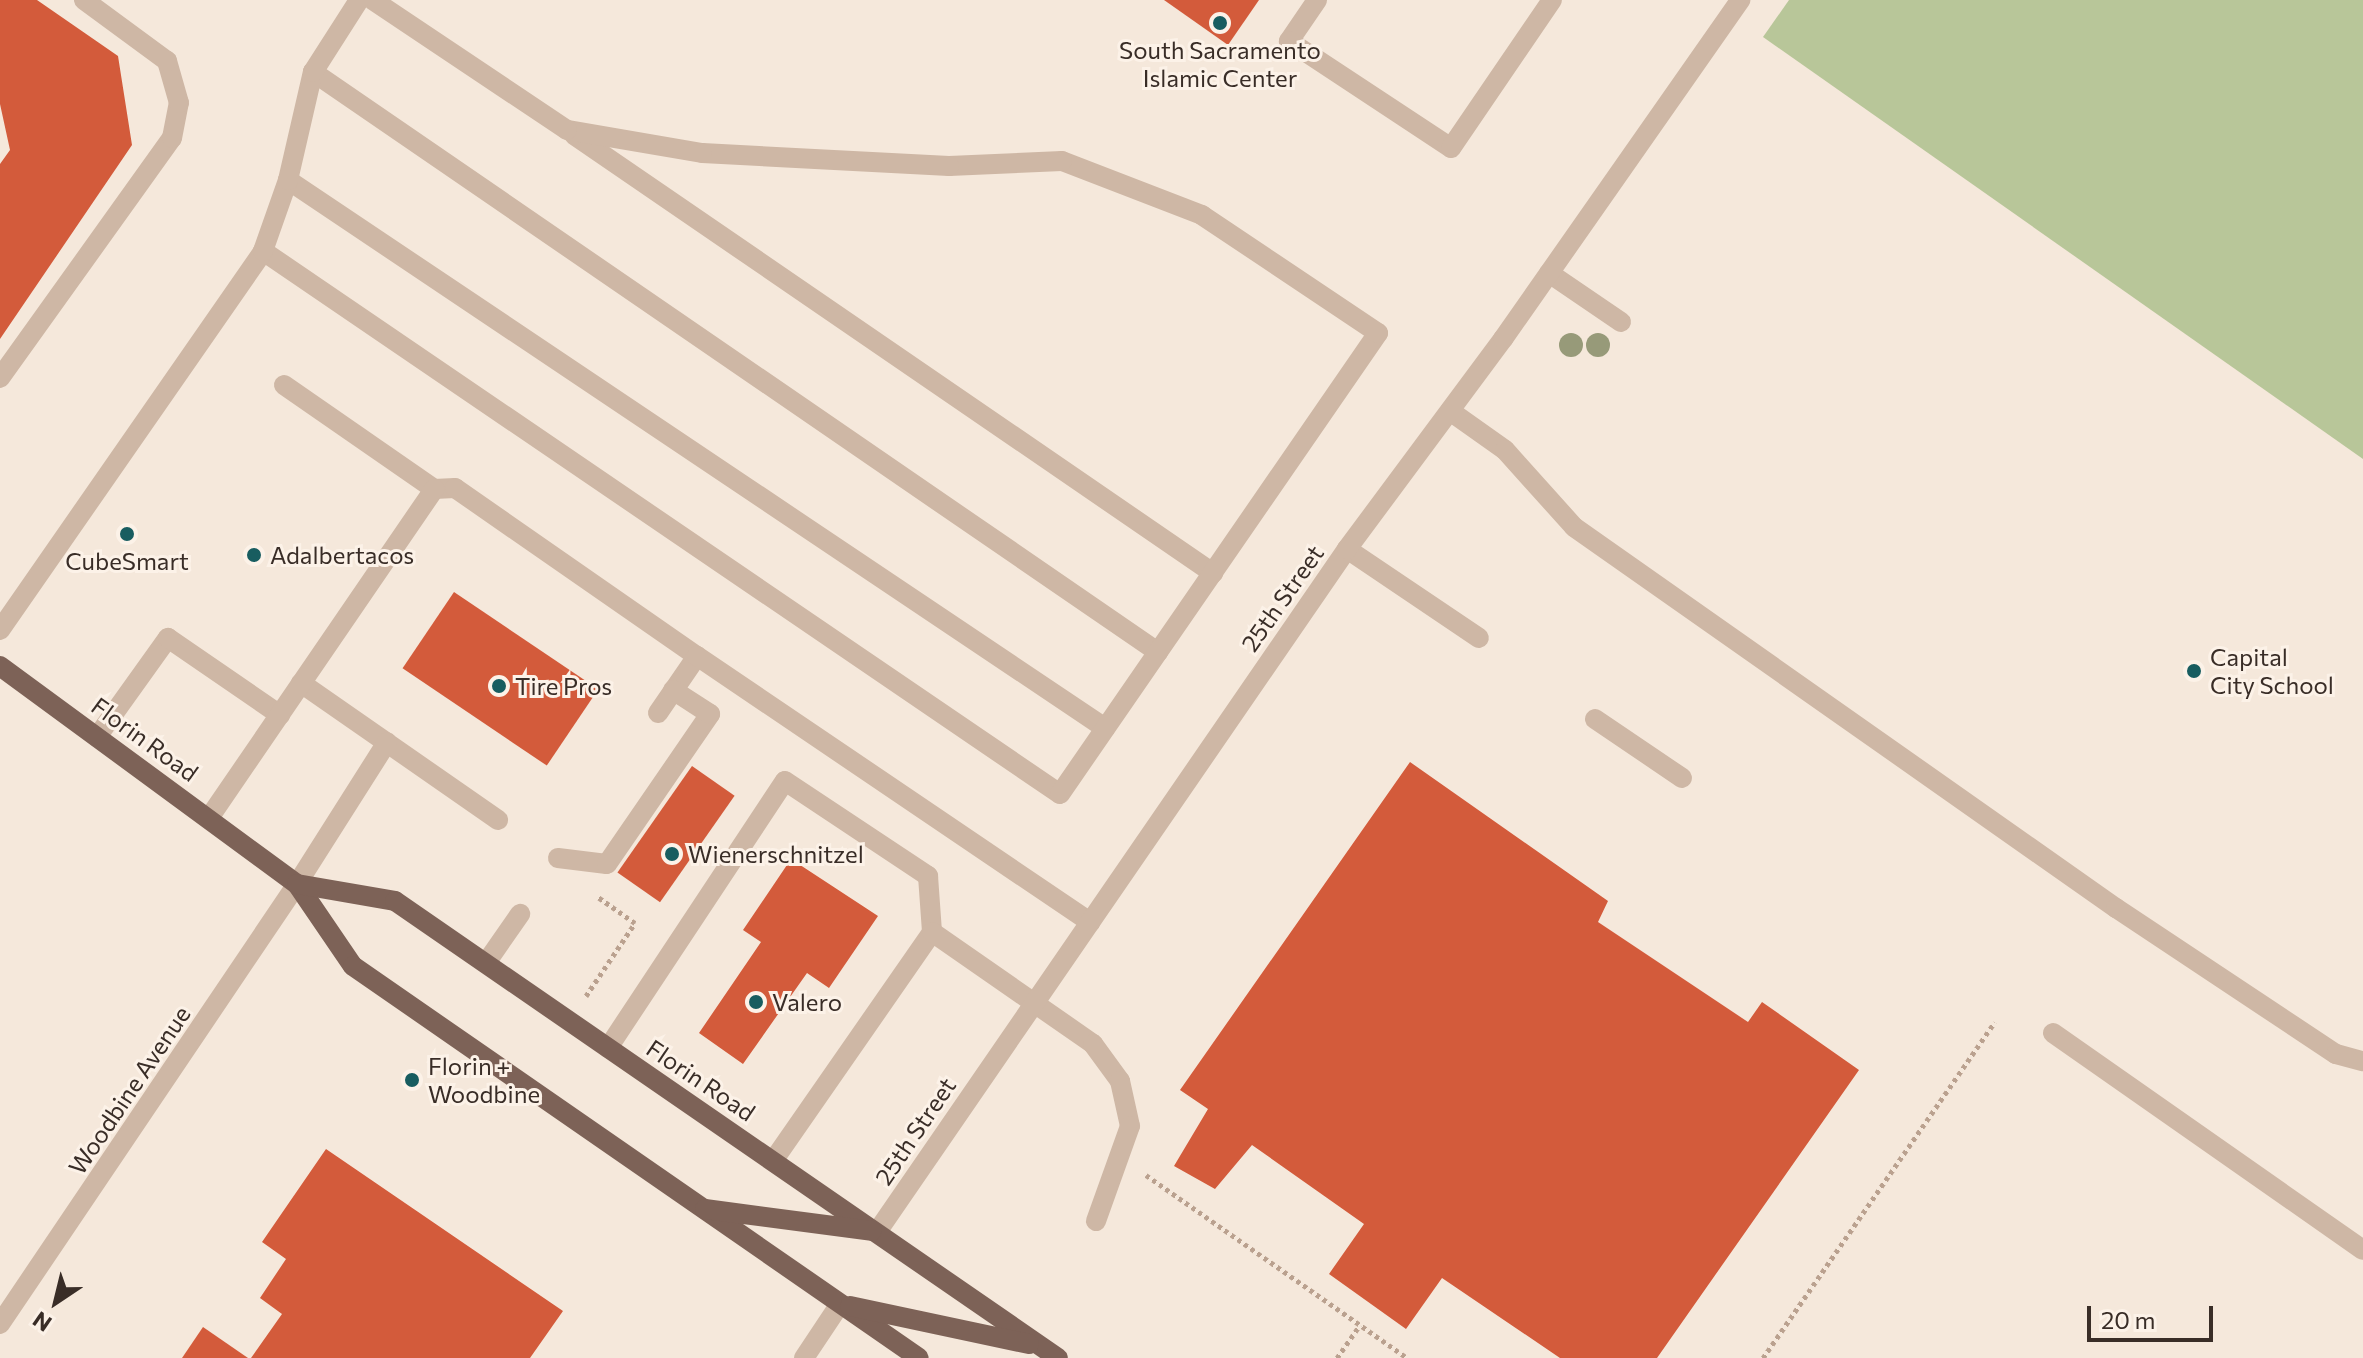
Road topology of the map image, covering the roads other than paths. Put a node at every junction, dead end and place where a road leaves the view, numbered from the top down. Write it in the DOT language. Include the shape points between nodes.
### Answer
graph roads {
  1 [pos="84,0"];
  2 [pos="359,0"];
  3 [pos="373,0"];
  4 [pos="1317,0"];
  5 [pos="1552,0"];
  6 [pos="1740,0"];
  7 [pos="313,72"];
  8 [pos="567,130"];
  9 [pos="288,180"];
  10 [pos="263,251"];
  11 [pos="1549,273"];
  12 [pos="1621,322"];
  13 [pos="0,378"];
  14 [pos="284,385"];
  15 [pos="1450,411"];
  16 [pos="434,489"];
  17 [pos="1347,549"];
  18 [pos="1213,573"];
  19 [pos="0,630"];
  20 [pos="1479,638"];
  21 [pos="1158,652"];
  22 [pos="697,656"];
  23 [pos="0,666"];
  24 [pos="301,683"];
  25 [pos="673,690"];
  26 [pos="658,713"];
  27 [pos="280,715"];
  28 [pos="1595,719"];
  29 [pos="1105,728"];
  30 [pos="97,737"];
  31 [pos="387,742"];
  32 [pos="1682,778"];
  33 [pos="209,818"];
  34 [pos="498,820"];
  35 [pos="558,858"];
  36 [pos="297,884"];
  37 [pos="520,914"];
  38 [pos="1090,922"];
  39 [pos="932,932"];
  40 [pos="486,963"];
  41 [pos="1035,1001"];
  42 [pos="2053,1033"];
  43 [pos="608,1048"];
  44 [pos="2363,1061"];
  45 [pos="773,1161"];
  46 [pos="701,1208"];
  47 [pos="1096,1221"];
  48 [pos="877,1232"];
  49 [pos="2363,1250"];
  50 [pos="840,1304"];
  51 [pos="0,1324"];
  52 [pos="1050,1352"];
  53 [pos="804,1358"];
  54 [pos="919,1358"];
  1 -- 13 [label="street" via="167,61 179,103 172,138"];
  2 -- 7 [label="street"];
  3 -- 8 [label="street"];
  4 -- 5 [label="street" via="1289,41 1451,148"];
  6 -- 11 [label="street, 25th Street"];
  7 -- 9 [label="street"];
  7 -- 21 [label="street"];
  8 -- 18 [label="street"];
  8 -- 18 [label="street" via="702,153 949,166 1062,161 1202,215 1378,333"];
  9 -- 10 [label="street"];
  9 -- 29 [label="street"];
  10 -- 19 [label="street"];
  10 -- 29 [label="street" via="1060,794"];
  11 -- 12 [label="street"];
  11 -- 15 [label="street, 25th Street"];
  14 -- 16 [label="street"];
  15 -- 17 [label="street, 25th Street"];
  15 -- 44 [label="street" via="1505,450 1586,536 2116,908 2336,1054"];
  16 -- 22 [label="street" via="455,488"];
  16 -- 24 [label="street"];
  17 -- 20 [label="street"];
  17 -- 38 [label="street, 25th Street"];
  18 -- 21 [label="street"];
  21 -- 29 [label="street"];
  22 -- 25 [label="street"];
  22 -- 38 [label="street"];
  23 -- 30 [label="main road, Florin Road"];
  24 -- 27 [label="street"];
  24 -- 31 [label="street"];
  25 -- 26 [label="street"];
  25 -- 35 [label="street" via="710,714 693,739 607,864"];
  27 -- 30 [label="street" via="168,638"];
  27 -- 33 [label="street"];
  28 -- 32 [label="street"];
  30 -- 33 [label="main road, Florin Road"];
  31 -- 34 [label="street"];
  31 -- 36 [label="street, Woodbine Avenue"];
  33 -- 36 [label="main road, Florin Road"];
  36 -- 40 [label="main road, Florin Road" via="395,901"];
  36 -- 46 [label="main road, Florin Road" via="353,966"];
  36 -- 51 [label="street, Woodbine Avenue"];
  37 -- 40 [label="street"];
  38 -- 41 [label="street, 25th Street"];
  39 -- 41 [label="street"];
  39 -- 43 [label="street" via="928,876 785,781"];
  39 -- 45 [label="street"];
  40 -- 43 [label="main road, Florin Road"];
  41 -- 47 [label="street" via="1093,1044 1120,1081 1130,1126"];
  41 -- 48 [label="street, 25th Street"];
  42 -- 49 [label="street"];
  43 -- 45 [label="main road, Florin Road"];
  45 -- 48 [label="main road, Florin Road"];
  46 -- 48 [label="main road"];
  46 -- 50 [label="main road, Florin Road"];
  48 -- 52 [label="main road, Florin Road"];
  50 -- 52 [label="main road"];
  50 -- 53 [label="street"];
  50 -- 54 [label="main road, Florin Road"];
}
